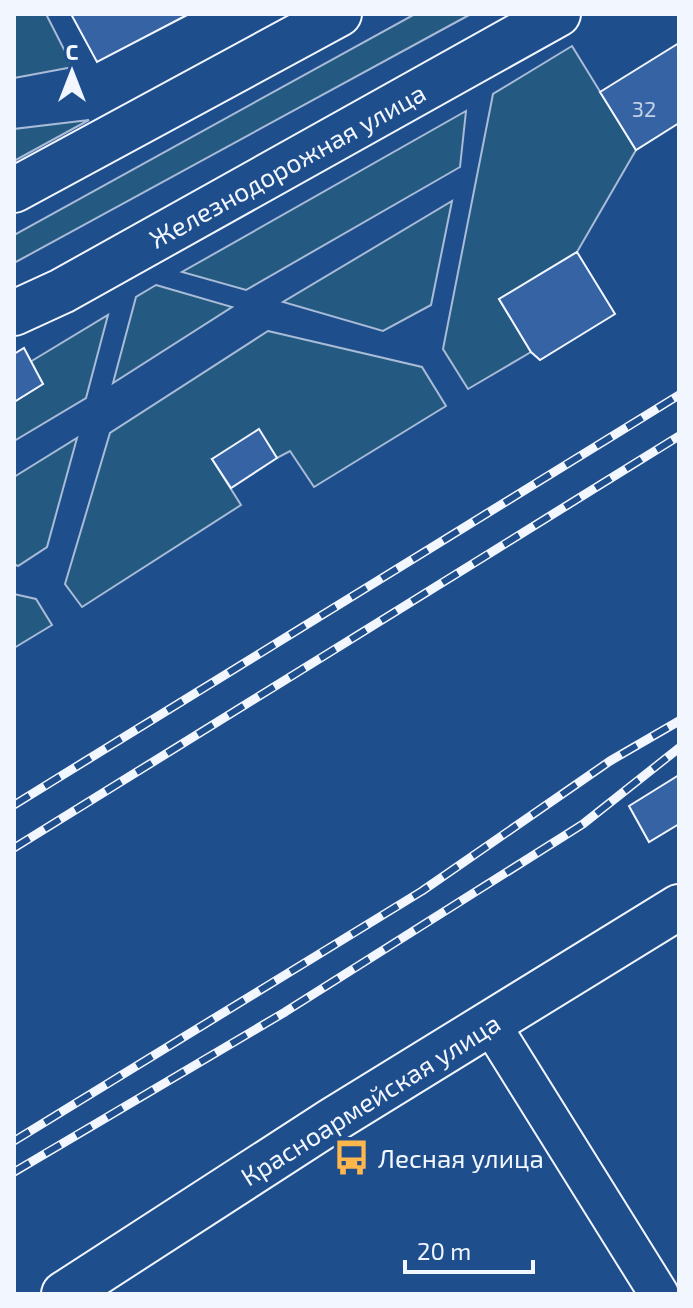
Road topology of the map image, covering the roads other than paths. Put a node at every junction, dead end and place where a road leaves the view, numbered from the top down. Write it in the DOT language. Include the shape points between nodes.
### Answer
graph roads {
  1 [pos="339,14"];
  2 [pos="558,14"];
  3 [pos="14,190"];
  4 [pos="14,313"];
  5 [pos="679,907"];
  6 [pos="490,1023"];
  7 [pos="64,1294"];
  8 [pos="659,1294"];
  1 -- 3 [label="main road"];
  2 -- 4 [label="main road, Железнодорожная улица"];
  5 -- 6 [label="main road, Красноармейская улица"];
  6 -- 7 [label="main road, Красноармейская улица"];
  6 -- 8 [label="street"];
}
